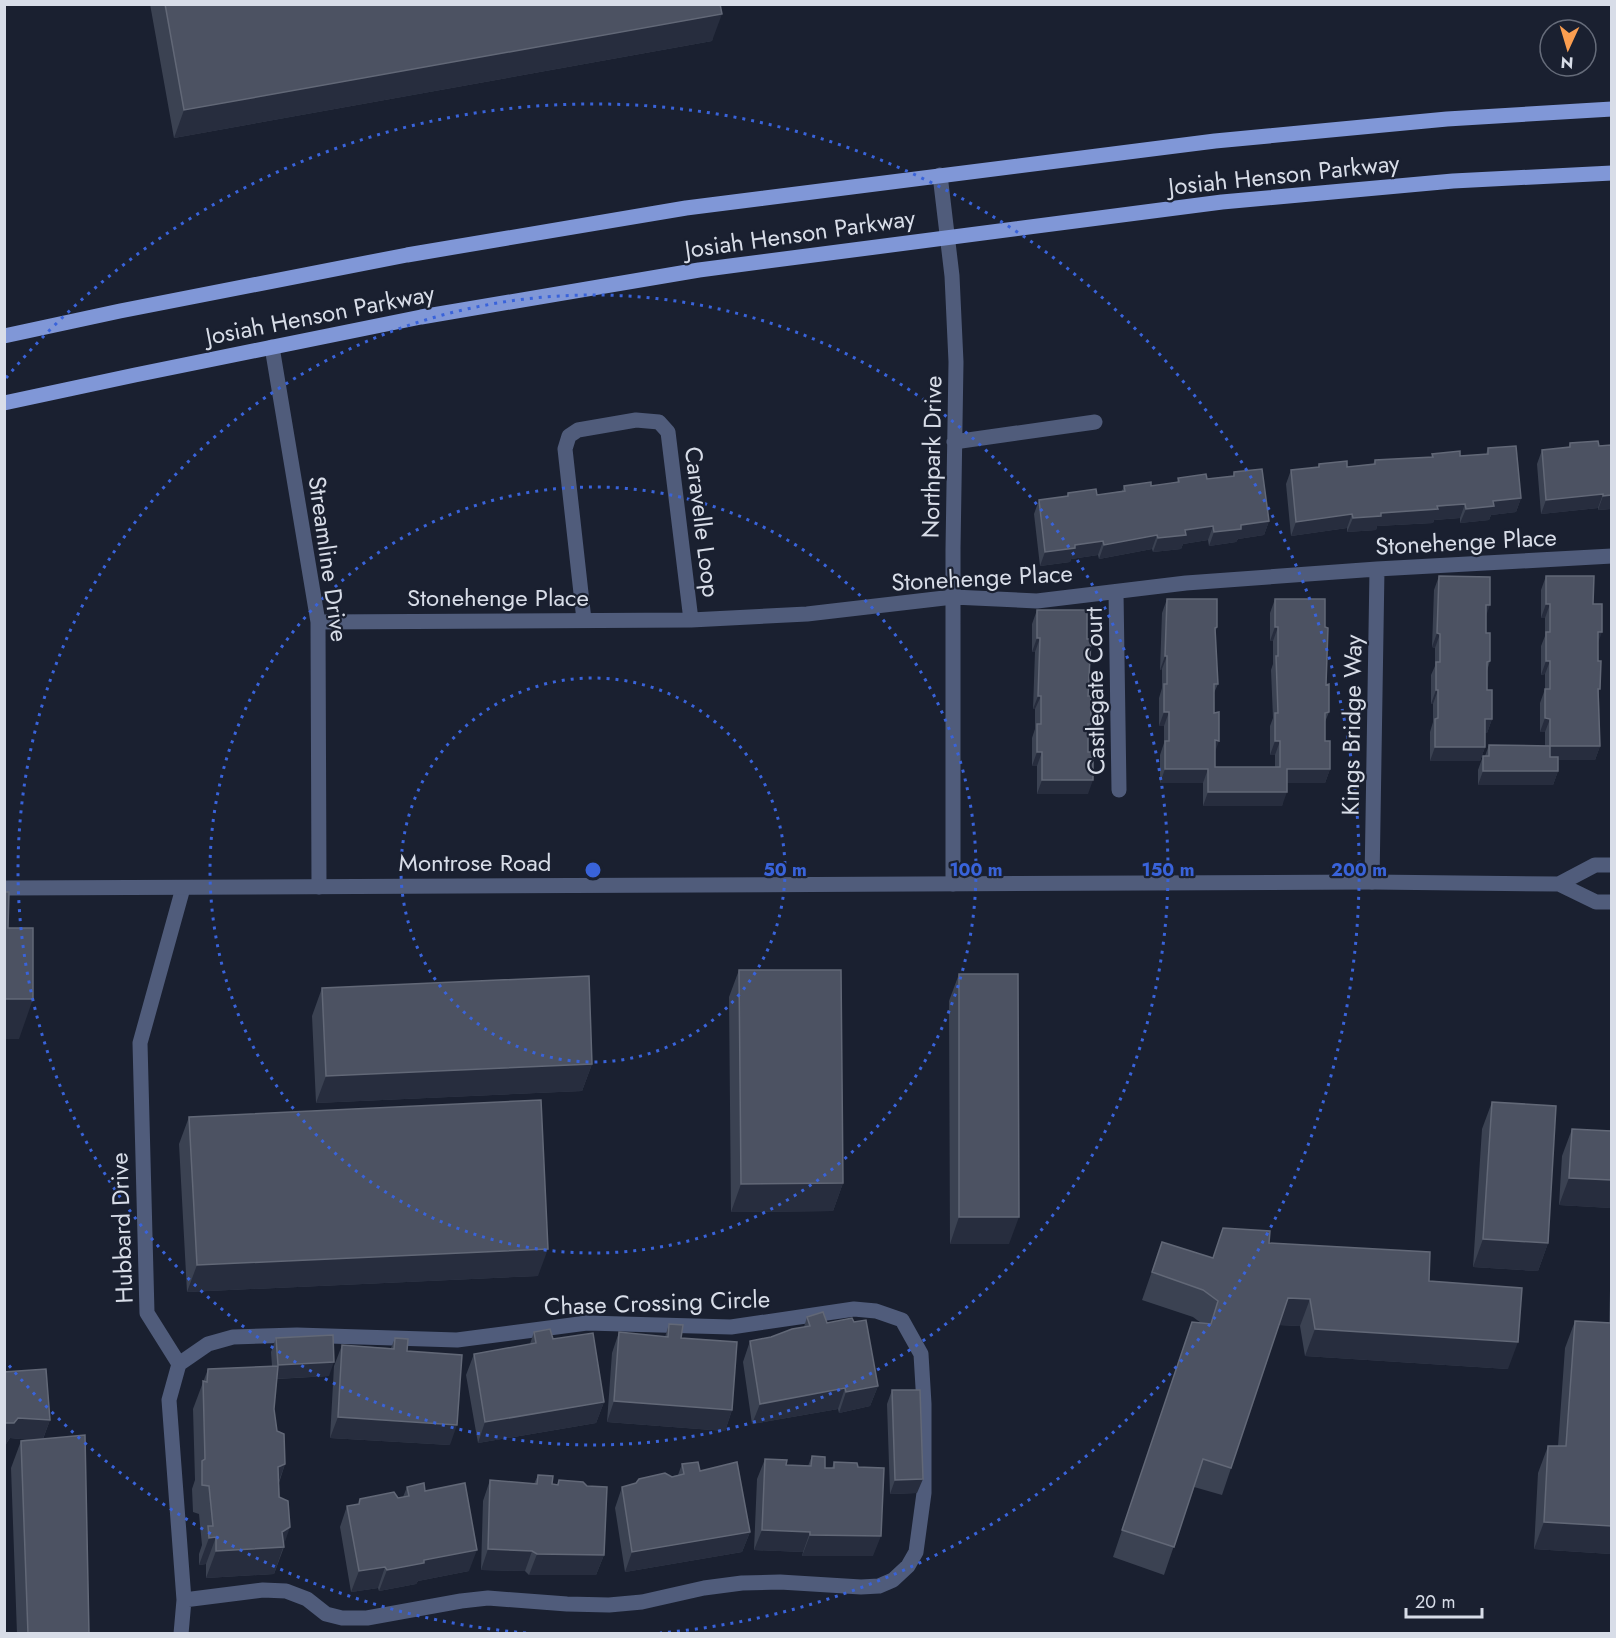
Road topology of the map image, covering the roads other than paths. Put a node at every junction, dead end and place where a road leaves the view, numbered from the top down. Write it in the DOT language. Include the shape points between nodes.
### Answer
graph roads {
  1 [pos="1611,109"];
  2 [pos="1611,174"];
  3 [pos="940,175"];
  4 [pos="948,237"];
  5 [pos="4,336"];
  6 [pos="272,347"];
  7 [pos="4,403"];
  8 [pos="1095,422"];
  9 [pos="954,442"];
  10 [pos="1611,556"];
  11 [pos="1377,569"];
  12 [pos="1116,592"];
  13 [pos="953,597"];
  14 [pos="584,620"];
  15 [pos="691,620"];
  16 [pos="318,622"];
  17 [pos="1119,790"];
  18 [pos="1611,865"];
  19 [pos="1372,882"];
  20 [pos="953,884"];
  21 [pos="1559,884"];
  22 [pos="319,887"];
  23 [pos="4,888"];
  24 [pos="183,888"];
  25 [pos="1611,902"];
  26 [pos="179,1364"];
  27 [pos="184,1600"];
  28 [pos="181,1634"];
  1 -- 3 [label="main road, Josiah Henson Parkway" via="1447,119 1226,140"];
  2 -- 4 [label="main road, Josiah Henson Parkway" via="1453,181 1222,202"];
  3 -- 4 [label="street, Northpark Drive"];
  3 -- 5 [label="main road, Josiah Henson Parkway" via="686,207 430,251"];
  4 -- 6 [label="main road, Josiah Henson Parkway" via="699,270 421,317"];
  4 -- 9 [label="street, Northpark Drive" via="956,362"];
  6 -- 7 [label="main road, Josiah Henson Parkway"];
  6 -- 16 [label="street, Streamline Drive"];
  8 -- 9 [label="street"];
  9 -- 13 [label="street, Northpark Drive"];
  10 -- 11 [label="street, Stonehenge Place"];
  11 -- 12 [label="street, Stonehenge Place"];
  11 -- 19 [label="street, Kings Bridge Way"];
  12 -- 13 [label="street, Stonehenge Place" via="1037,602"];
  12 -- 17 [label="street, Castlegate Court"];
  13 -- 15 [label="street, Stonehenge Place" via="807,614"];
  13 -- 20 [label="street, Northpark Drive"];
  14 -- 15 [label="street, Stonehenge Place"];
  14 -- 15 [label="street, Caravelle Loop" via="565,449 569,436 578,430 636,420 659,422 668,432"];
  14 -- 16 [label="street, Stonehenge Place"];
  16 -- 22 [label="street, Streamline Drive"];
  18 -- 21 [label="street, Montrose Road" via="1594,865"];
  19 -- 20 [label="street, Montrose Road"];
  19 -- 21 [label="street, Montrose Road"];
  20 -- 22 [label="street, Montrose Road"];
  21 -- 25 [label="street, Montrose Road" via="1596,902"];
  22 -- 24 [label="street, Montrose Road"];
  23 -- 24 [label="street, Montrose Road"];
  24 -- 26 [label="street, Hubbard Drive" via="140,1043 147,1313"];
  26 -- 27 [label="street" via="169,1400"];
  26 -- 27 [label="street, Chase Crossing Circle" via="208,1344 233,1337 457,1340 586,1323 731,1327 854,1309 902,1320 921,1354 924,1404 924,1493 916,1552 893,1580 879,1586 742,1583 609,1605 488,1598 367,1618 326,1614 307,1599 286,1591 263,1590"];
  27 -- 28 [label="street"];
}
